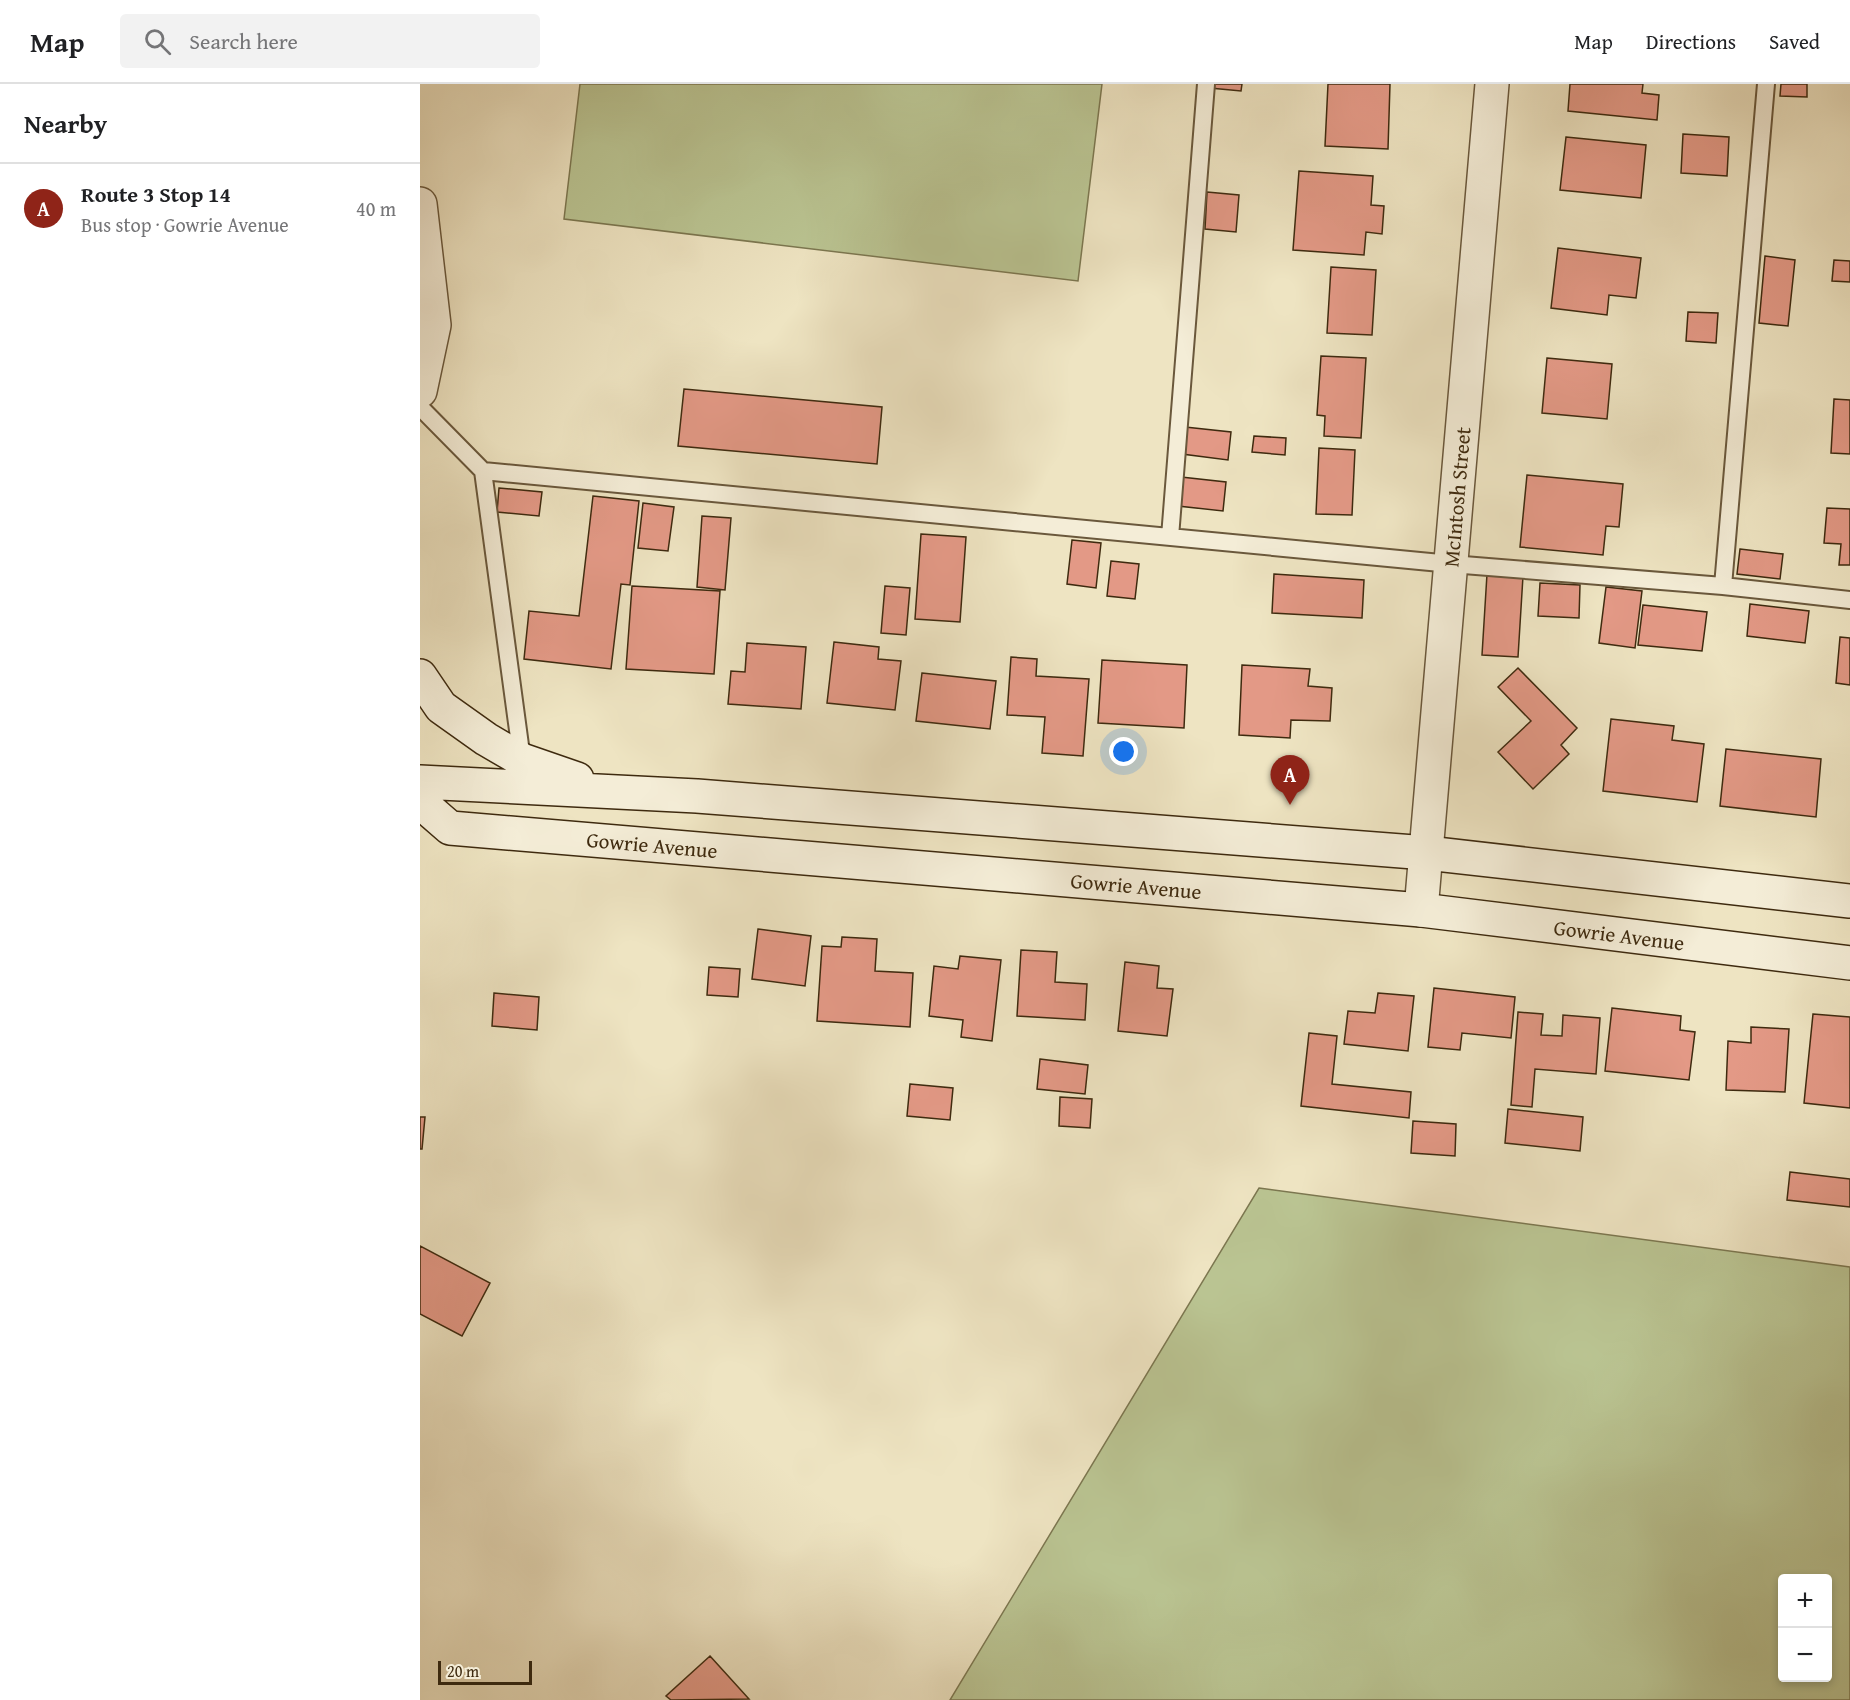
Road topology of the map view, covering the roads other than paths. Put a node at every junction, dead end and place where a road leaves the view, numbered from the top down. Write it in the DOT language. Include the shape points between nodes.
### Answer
graph roads {
  1 [pos="1206,84"];
  2 [pos="1492,84"];
  3 [pos="1766,84"];
  4 [pos="420,204"];
  5 [pos="420,391"];
  6 [pos="420,407"];
  7 [pos="483,471"];
  8 [pos="1170,537"];
  9 [pos="1451,564"];
  10 [pos="1723,586"];
  11 [pos="1850,600"];
  12 [pos="420,676"];
  13 [pos="522,760"];
  14 [pos="420,782"];
  15 [pos="611,791"];
  16 [pos="420,802"];
  17 [pos="435,827"];
  18 [pos="1427,853"];
  19 [pos="1850,901"];
  20 [pos="1421,910"];
  21 [pos="1850,963"];
  1 -- 8 [label="lane"];
  2 -- 9 [label="street, McIntosh Street"];
  3 -- 10 [label="lane"];
  4 -- 5 [label="street" via="434,325"];
  6 -- 7 [label="lane"];
  7 -- 8 [label="lane"];
  7 -- 13 [label="lane"];
  8 -- 9 [label="lane"];
  9 -- 10 [label="lane"];
  9 -- 18 [label="street, McIntosh Street"];
  10 -- 11 [label="lane"];
  12 -- 13 [label="street" via="441,707"];
  13 -- 15 [label="street"];
  14 -- 15 [label="street"];
  15 -- 18 [label="street"];
  16 -- 17 [label="street"];
  17 -- 20 [label="street, Gowrie Avenue"];
  18 -- 19 [label="street"];
  18 -- 20 [label="street, McIntosh Street"];
  20 -- 21 [label="street, Gowrie Avenue"];
}
